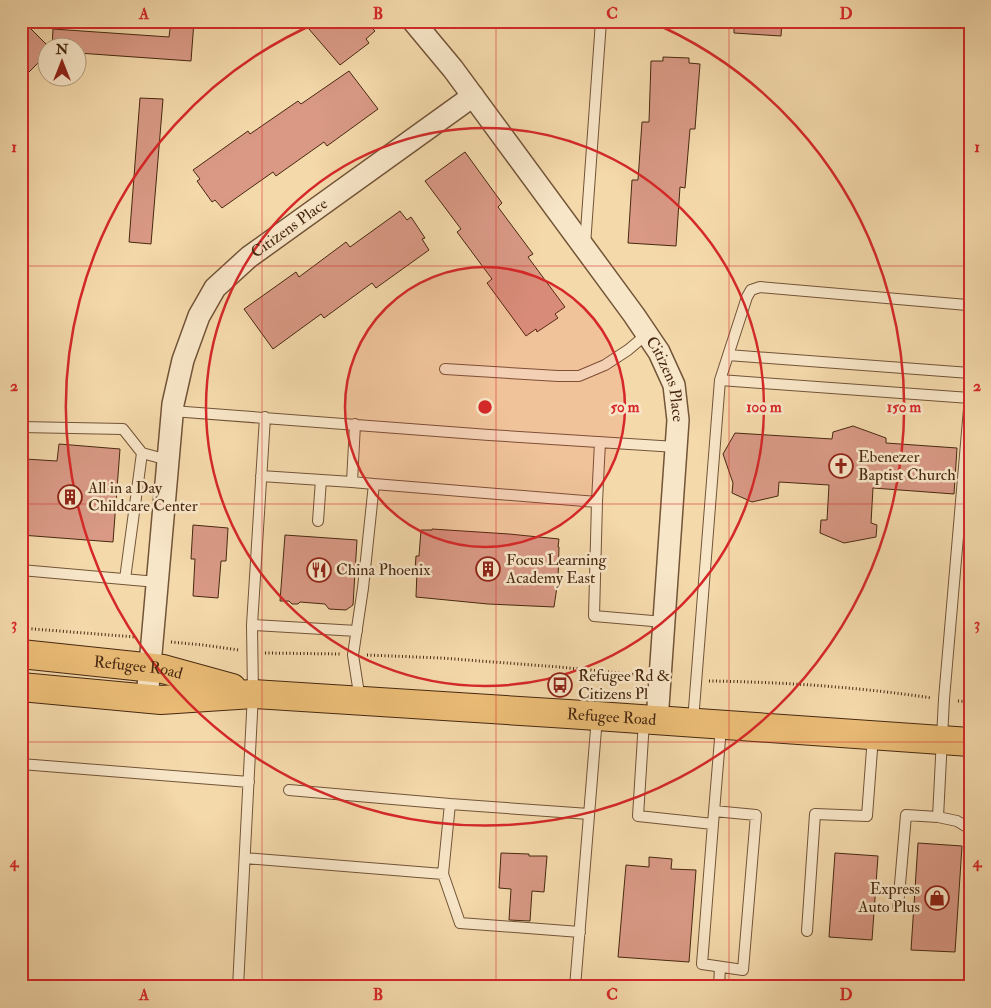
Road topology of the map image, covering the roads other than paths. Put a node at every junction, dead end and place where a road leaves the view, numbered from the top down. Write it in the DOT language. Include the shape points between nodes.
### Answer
graph roads {
  1 [pos="413,21"];
  2 [pos="601,21"];
  3 [pos="473,96"];
  4 [pos="585,249"];
  5 [pos="970,307"];
  6 [pos="647,334"];
  7 [pos="728,355"];
  8 [pos="445,369"];
  9 [pos="970,373"];
  10 [pos="720,380"];
  11 [pos="970,397"];
  12 [pos="172,411"];
  13 [pos="264,418"];
  14 [pos="355,424"];
  15 [pos="21,427"];
  16 [pos="600,442"];
  17 [pos="676,447"];
  18 [pos="142,453"];
  19 [pos="168,460"];
  20 [pos="261,476"];
  21 [pos="321,480"];
  22 [pos="352,482"];
  23 [pos="374,484"];
  24 [pos="597,502"];
  25 [pos="318,521"];
  26 [pos="21,570"];
  27 [pos="125,579"];
  28 [pos="157,582"];
  29 [pos="664,622"];
  30 [pos="252,625"];
  31 [pos="358,631"];
  32 [pos="21,654"];
  33 [pos="150,668"];
  34 [pos="21,688"];
  35 [pos="253,694"];
  36 [pos="147,699"];
  37 [pos="360,701"];
  38 [pos="597,716"];
  39 [pos="650,720"];
  40 [pos="693,723"];
  41 [pos="721,725"];
  42 [pos="873,735"];
  43 [pos="941,740"];
  44 [pos="970,742"];
  45 [pos="21,764"];
  46 [pos="248,782"];
  47 [pos="289,790"];
  48 [pos="450,804"];
  49 [pos="714,811"];
  50 [pos="589,814"];
  51 [pos="938,817"];
  52 [pos="713,824"];
  53 [pos="970,829"];
  54 [pos="245,858"];
  55 [pos="444,874"];
  56 [pos="898,907"];
  57 [pos="807,931"];
  58 [pos="580,932"];
  59 [pos="720,967"];
  60 [pos="238,987"];
  61 [pos="575,987"];
  62 [pos="719,987"];
  1 -- 3 [label="street, Citizens Place"];
  2 -- 4 [label="lane"];
  3 -- 4 [label="street, Citizens Place"];
  3 -- 12 [label="street, Citizens Place" via="250,257 215,288 199,316 183,360"];
  4 -- 6 [label="street, Citizens Place"];
  5 -- 7 [label="lane" via="760,287 751,290 747,297"];
  6 -- 8 [label="lane" via="605,365 579,376"];
  6 -- 17 [label="street, Citizens Place" via="660,352 674,385 678,420"];
  7 -- 9 [label="lane"];
  7 -- 10 [label="lane"];
  10 -- 11 [label="lane"];
  10 -- 40 [label="lane"];
  11 -- 43 [label="lane"];
  12 -- 13 [label="lane"];
  12 -- 19 [label="street, Citizens Place"];
  13 -- 14 [label="lane"];
  13 -- 20 [label="lane"];
  14 -- 16 [label="lane"];
  14 -- 22 [label="lane"];
  15 -- 18 [label="lane" via="123,429"];
  16 -- 17 [label="lane"];
  16 -- 24 [label="lane"];
  17 -- 29 [label="street, Citizens Place"];
  18 -- 19 [label="lane"];
  18 -- 27 [label="lane"];
  19 -- 28 [label="street, Citizens Place"];
  20 -- 21 [label="lane"];
  20 -- 30 [label="lane"];
  21 -- 22 [label="lane"];
  21 -- 25 [label="lane"];
  22 -- 23 [label="lane"];
  23 -- 24 [label="lane"];
  23 -- 31 [label="lane"];
  24 -- 29 [label="lane" via="594,616"];
  26 -- 27 [label="lane"];
  27 -- 28 [label="lane"];
  28 -- 33 [label="street, Citizens Place"];
  29 -- 39 [label="street, Citizens Place"];
  30 -- 31 [label="lane"];
  30 -- 35 [label="lane"];
  31 -- 37 [label="lane" via="353,655"];
  32 -- 33 [label="main road, Refugee Road"];
  33 -- 35 [label="main road, Refugee Road"];
  33 -- 36 [label="street, Citizens Place"];
  34 -- 36 [label="main road, Refugee Road"];
  35 -- 36 [label="main road, Refugee Road"];
  35 -- 37 [label="main road, Refugee Road"];
  35 -- 46 [label="lane"];
  37 -- 38 [label="main road, Refugee Road"];
  38 -- 39 [label="main road, Refugee Road"];
  38 -- 50 [label="lane"];
  39 -- 40 [label="main road, Refugee Road"];
  39 -- 52 [label="lane" via="638,816"];
  40 -- 41 [label="main road, Refugee Road"];
  41 -- 42 [label="main road, Refugee Road"];
  41 -- 49 [label="lane"];
  42 -- 43 [label="main road, Refugee Road"];
  42 -- 57 [label="lane" via="867,816 815,814"];
  43 -- 44 [label="main road, Refugee Road"];
  43 -- 51 [label="lane"];
  45 -- 46 [label="lane"];
  46 -- 54 [label="lane"];
  47 -- 48 [label="lane"];
  48 -- 50 [label="lane"];
  48 -- 55 [label="lane"];
  49 -- 52 [label="lane"];
  49 -- 59 [label="lane" via="756,815 743,970"];
  50 -- 58 [label="lane"];
  51 -- 53 [label="lane" via="957,821"];
  51 -- 56 [label="lane" via="906,815"];
  52 -- 59 [label="lane" via="702,964"];
  54 -- 55 [label="lane"];
  54 -- 60 [label="lane"];
  55 -- 58 [label="lane" via="460,924"];
  58 -- 61 [label="lane"];
  59 -- 62 [label="lane"];
}
